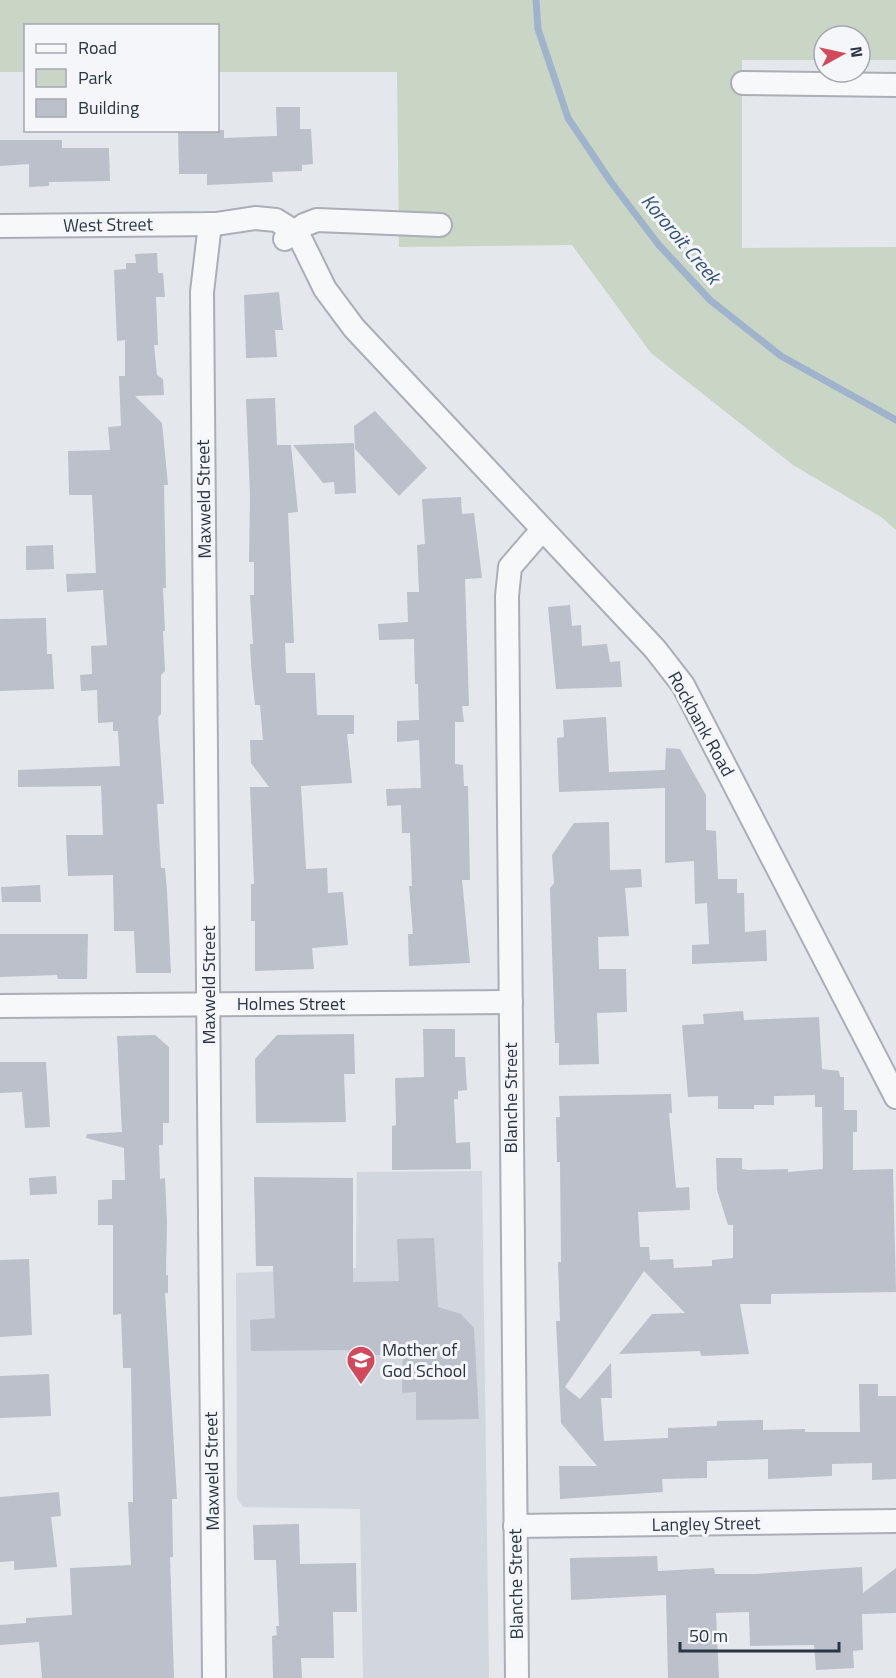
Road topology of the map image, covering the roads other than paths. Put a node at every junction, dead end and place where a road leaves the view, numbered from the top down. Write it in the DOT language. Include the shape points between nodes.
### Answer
graph roads {
  1 [pos="743,83"];
  2 [pos="896,85"];
  3 [pos="206,224"];
  4 [pos="440,225"];
  5 [pos="0,226"];
  6 [pos="290,236"];
  7 [pos="542,530"];
  8 [pos="510,1002"];
  9 [pos="210,1005"];
  10 [pos="0,1006"];
  11 [pos="896,1097"];
  12 [pos="896,1521"];
  13 [pos="515,1526"];
  14 [pos="214,1678"];
  15 [pos="517,1678"];
  1 -- 2 [label="street"];
  3 -- 5 [label="street, West Street"];
  3 -- 6 [label="street, West Street"];
  3 -- 9 [label="street, Maxweld Street" via="202,292"];
  4 -- 6 [label="street" via="317,220"];
  6 -- 7 [label="street, Rockbank Road" via="314,294 334,316 354,328"];
  7 -- 8 [label="street, Blanche Street" via="510,567 507,596"];
  7 -- 11 [label="street, Rockbank Road" via="655,649 683,685"];
  8 -- 9 [label="street, Holmes Street"];
  8 -- 13 [label="street, Blanche Street"];
  9 -- 10 [label="street, Holmes Street"];
  9 -- 14 [label="street, Maxweld Street"];
  12 -- 13 [label="street, Langley Street"];
  13 -- 15 [label="street, Blanche Street"];
}
